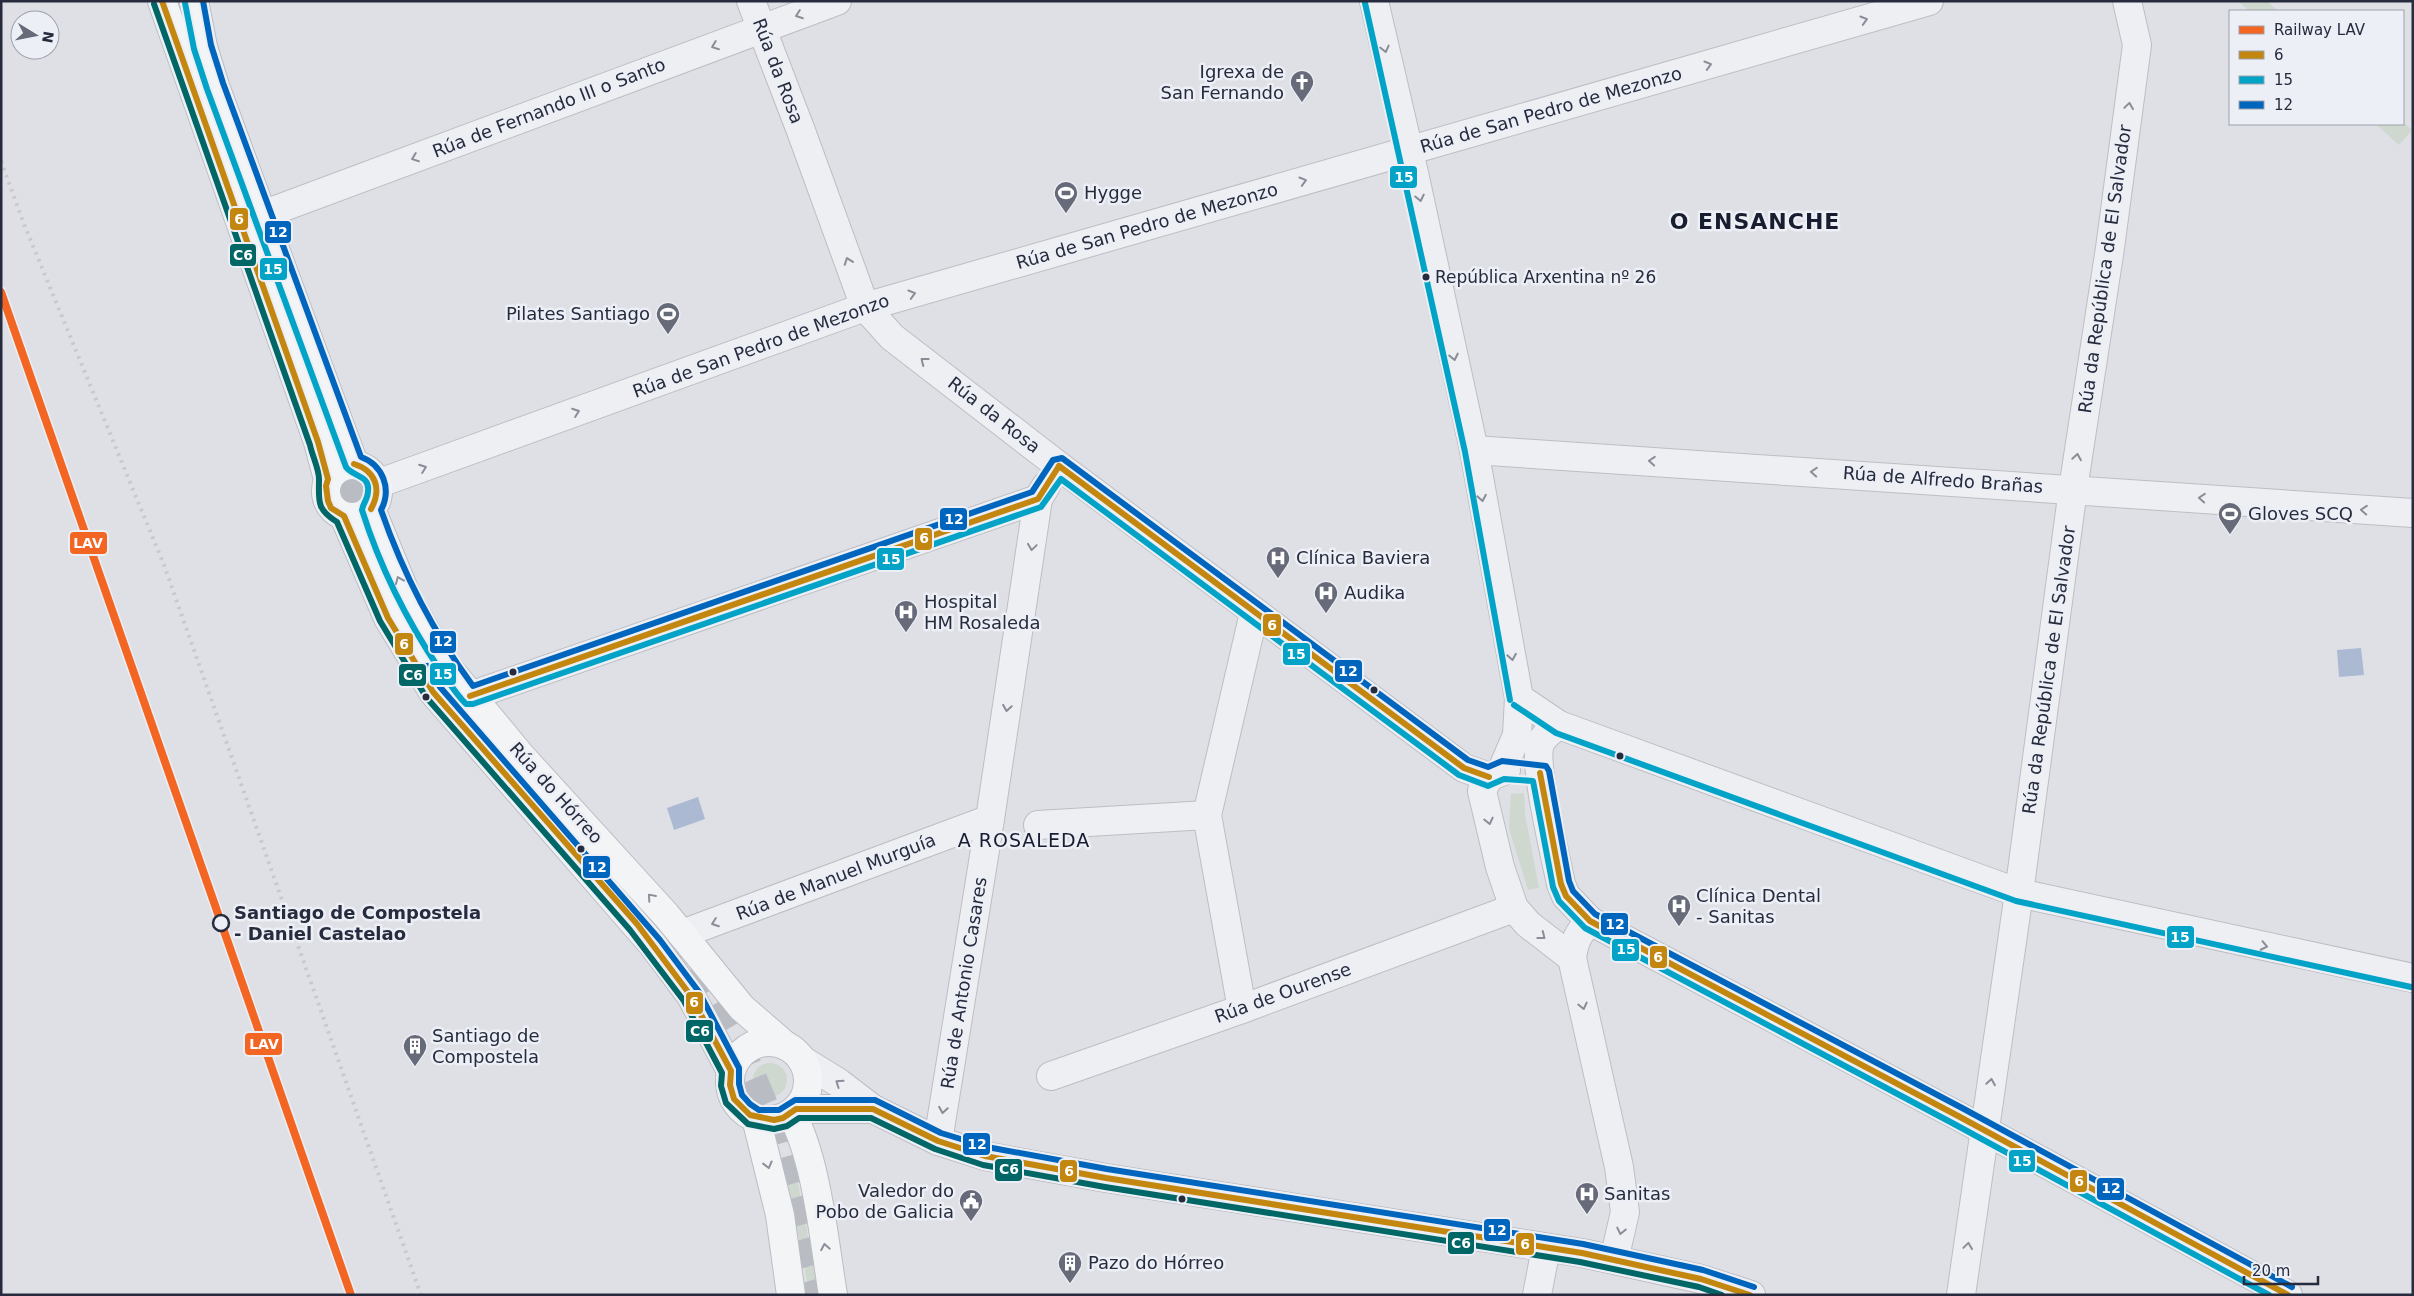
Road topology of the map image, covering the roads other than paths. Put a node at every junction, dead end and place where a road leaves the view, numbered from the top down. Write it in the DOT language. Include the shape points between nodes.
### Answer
graph roads {
  1 [pos="162,1"];
  2 [pos="194,1"];
  3 [pos="751,1"];
  4 [pos="837,1"];
  5 [pos="1374,1"];
  6 [pos="1928,1"];
  7 [pos="2128,1"];
  8 [pos="760,29"];
  9 [pos="1409,150"];
  10 [pos="262,215"];
  11 [pos="865,307"];
  12 [pos="1474,450"];
  13 [pos="354,464"];
  14 [pos="1059,466"];
  15 [pos="328,478"];
  16 [pos="2072,489"];
  17 [pos="374,496"];
  18 [pos="1038,499"];
  19 [pos="2413,513"];
  20 [pos="344,516"];
  21 [pos="1254,612"];
  22 [pos="470,696"];
  23 [pos="1519,698"];
  24 [pos="1559,725"];
  25 [pos="1496,773"];
  26 [pos="1540,773"];
  27 [pos="1207,815"];
  28 [pos="990,819"];
  29 [pos="1038,825"];
  30 [pos="2019,893"];
  31 [pos="1514,908"];
  32 [pos="1590,922"];
  33 [pos="682,934"];
  34 [pos="1572,958"];
  35 [pos="2413,978"];
  36 [pos="1242,1009"];
  37 [pos="794,1053"];
  38 [pos="731,1071"];
  39 [pos="1051,1076"];
  40 [pos="874,1109"];
  41 [pos="794,1111"];
  42 [pos="756,1118"];
  43 [pos="1984,1130"];
  44 [pos="938,1141"];
  45 [pos="1546,1248"];
  46 [pos="1614,1260"];
  47 [pos="1700,1287"];
  48 [pos="791,1295"];
  49 [pos="833,1295"];
  50 [pos="1538,1295"];
  51 [pos="1751,1295"];
  52 [pos="1961,1295"];
  53 [pos="2288,1295"];
  1 -- 15 [label="main road"];
  2 -- 10 [label="main road" via="203,47"];
  3 -- 8 [label="street, Rúa da Rosa"];
  4 -- 8 [label="street, Rúa de Fernando III o Santo, one-way"];
  5 -- 9 [label="street, one-way"];
  9 -- 6 [label="street, Rúa de San Pedro de Mezonzo, one-way"];
  16 -- 7 [label="street, Rúa da República de El Salvador, one-way" via="2110,248 2137,45"];
  8 -- 10 [label="street, Rúa de Fernando III o Santo, one-way"];
  11 -- 8 [label="street, Rúa da Rosa, one-way"];
  11 -- 9 [label="street, Rúa de San Pedro de Mezonzo, one-way"];
  9 -- 12 [label="street, one-way"];
  10 -- 13 [label="main road"];
  14 -- 11 [label="street, Rúa da Rosa, one-way" via="892,337"];
  17 -- 11 [label="street, Rúa de San Pedro de Mezonzo, one-way"];
  16 -- 12 [label="street, Rúa de Alfredo Brañas, one-way"];
  12 -- 23 [label="street, one-way"];
  13 -- 15 [label="main road" via="339,468"];
  13 -- 17 [label="main road" via="366,468"];
  14 -- 18 [label="street"];
  14 -- 21 [label="street, Rúa da Rosa"];
  15 -- 20 [label="main road" via="328,501 331,508"];
  19 -- 16 [label="street, Rúa de Alfredo Brañas, one-way"];
  16 -- 30 [label="street, Rúa da República de El Salvador"];
  17 -- 20 [label="main road" via="354,517"];
  22 -- 17 [label="main road, Rúa do Hórreo, one-way" via="444,663 409,602"];
  18 -- 22 [label="street"];
  18 -- 28 [label="street, Rúa de Antonio Casares, one-way"];
  20 -- 38 [label="main road, Rúa do Hórreo" via="388,618 433,692 653,945 691,996"];
  21 -- 25 [label="street, Rúa da Rosa" via="1464,768"];
  21 -- 27 [label="street"];
  33 -- 22 [label="main road, Rúa do Hórreo, one-way"];
  23 -- 24 [label="street"];
  23 -- 25 [label="street" via="1517,735"];
  24 -- 26 [label="street" via="1540,744"];
  24 -- 30 [label="street"];
  25 -- 26 [label="street, Rúa da Rosa"];
  25 -- 31 [label="street, one-way" via="1482,792 1500,867"];
  26 -- 32 [label="street" via="1560,884 1566,896"];
  27 -- 29 [label="street"];
  27 -- 36 [label="street"];
  28 -- 33 [label="street, Rúa de Manuel Murguía, one-way"];
  28 -- 44 [label="street, Rúa de Antonio Casares, one-way"];
  30 -- 35 [label="street, one-way"];
  43 -- 30 [label="street, Rúa da República de El Salvador, one-way"];
  31 -- 34 [label="street, one-way" via="1528,924"];
  31 -- 36 [label="street, Rúa de Ourense"];
  32 -- 34 [label="street" via="1574,942"];
  32 -- 43 [label="street"];
  33 -- 37 [label="main road, Rúa do Hórreo" via="742,1008"];
  34 -- 46 [label="street, one-way" via="1619,1167 1625,1212"];
  36 -- 39 [label="street, Rúa de Ourense"];
  37 -- 38 [label="main road" via="770,1042 753,1045 739,1056"];
  40 -- 37 [label="street, Rúa do Hórreo, one-way"];
  37 -- 41 [label="main road" via="808,1080 803,1100"];
  38 -- 42 [label="main road" via="730,1086 734,1100"];
  40 -- 41 [label="street, Rúa do Hórreo"];
  40 -- 44 [label="street, Rúa do Hórreo"];
  41 -- 42 [label="main road" via="774,1120"];
  49 -- 41 [label="main road, one-way" via="812,1170"];
  42 -- 48 [label="main road, one-way" via="780,1215"];
  52 -- 43 [label="street, Rúa da República de El Salvador, one-way"];
  43 -- 53 [label="street"];
  44 -- 45 [label="street, Rúa do Hórreo" via="985,1156 1043,1167"];
  45 -- 46 [label="street, Rúa do Hórreo"];
  45 -- 50 [label="street"];
  46 -- 47 [label="street, Rúa do Hórreo"];
  47 -- 51 [label="street, Rúa do Hórreo"];
}
